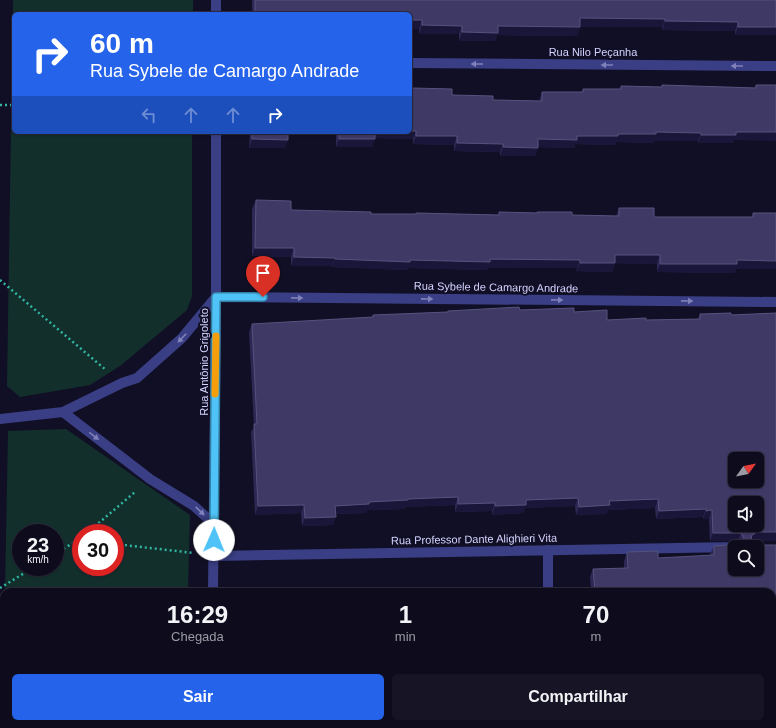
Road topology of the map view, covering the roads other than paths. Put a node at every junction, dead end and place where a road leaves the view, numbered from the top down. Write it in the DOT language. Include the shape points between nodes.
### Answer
graph roads {
  1 [pos="216,0"];
  2 [pos="216,12"];
  3 [pos="412,63"];
  4 [pos="776,66"];
  5 [pos="216,134"];
  6 [pos="216,297"];
  7 [pos="776,302"];
  8 [pos="63,412"];
  9 [pos="0,419"];
  10 [pos="214,524"];
  11 [pos="728,547"];
  12 [pos="548,550"];
  13 [pos="214,556"];
  14 [pos="213,588"];
  15 [pos="548,588"];
  1 -- 2 [label="street"];
  4 -- 3 [label="street, Rua Nilo Peçanha, one-way"];
  5 -- 6 [label="street, Rua Antônio Grigoleto"];
  6 -- 7 [label="street, Rua Sybele de Camargo Andrade, one-way"];
  6 -- 8 [label="street, one-way" via="182,338 137,378"];
  6 -- 10 [label="street, Rua Antônio Grigoleto"];
  8 -- 9 [label="street"];
  8 -- 10 [label="street, one-way" via="150,479 194,506"];
  10 -- 13 [label="street, Rua Antônio Grigoleto"];
  11 -- 12 [label="street, Rua Professor Dante Alighieri Vita"];
  12 -- 13 [label="street, Rua Professor Dante Alighieri Vita"];
  12 -- 15 [label="street"];
  13 -- 14 [label="street, Rua Antônio Grigoleto"];
}
